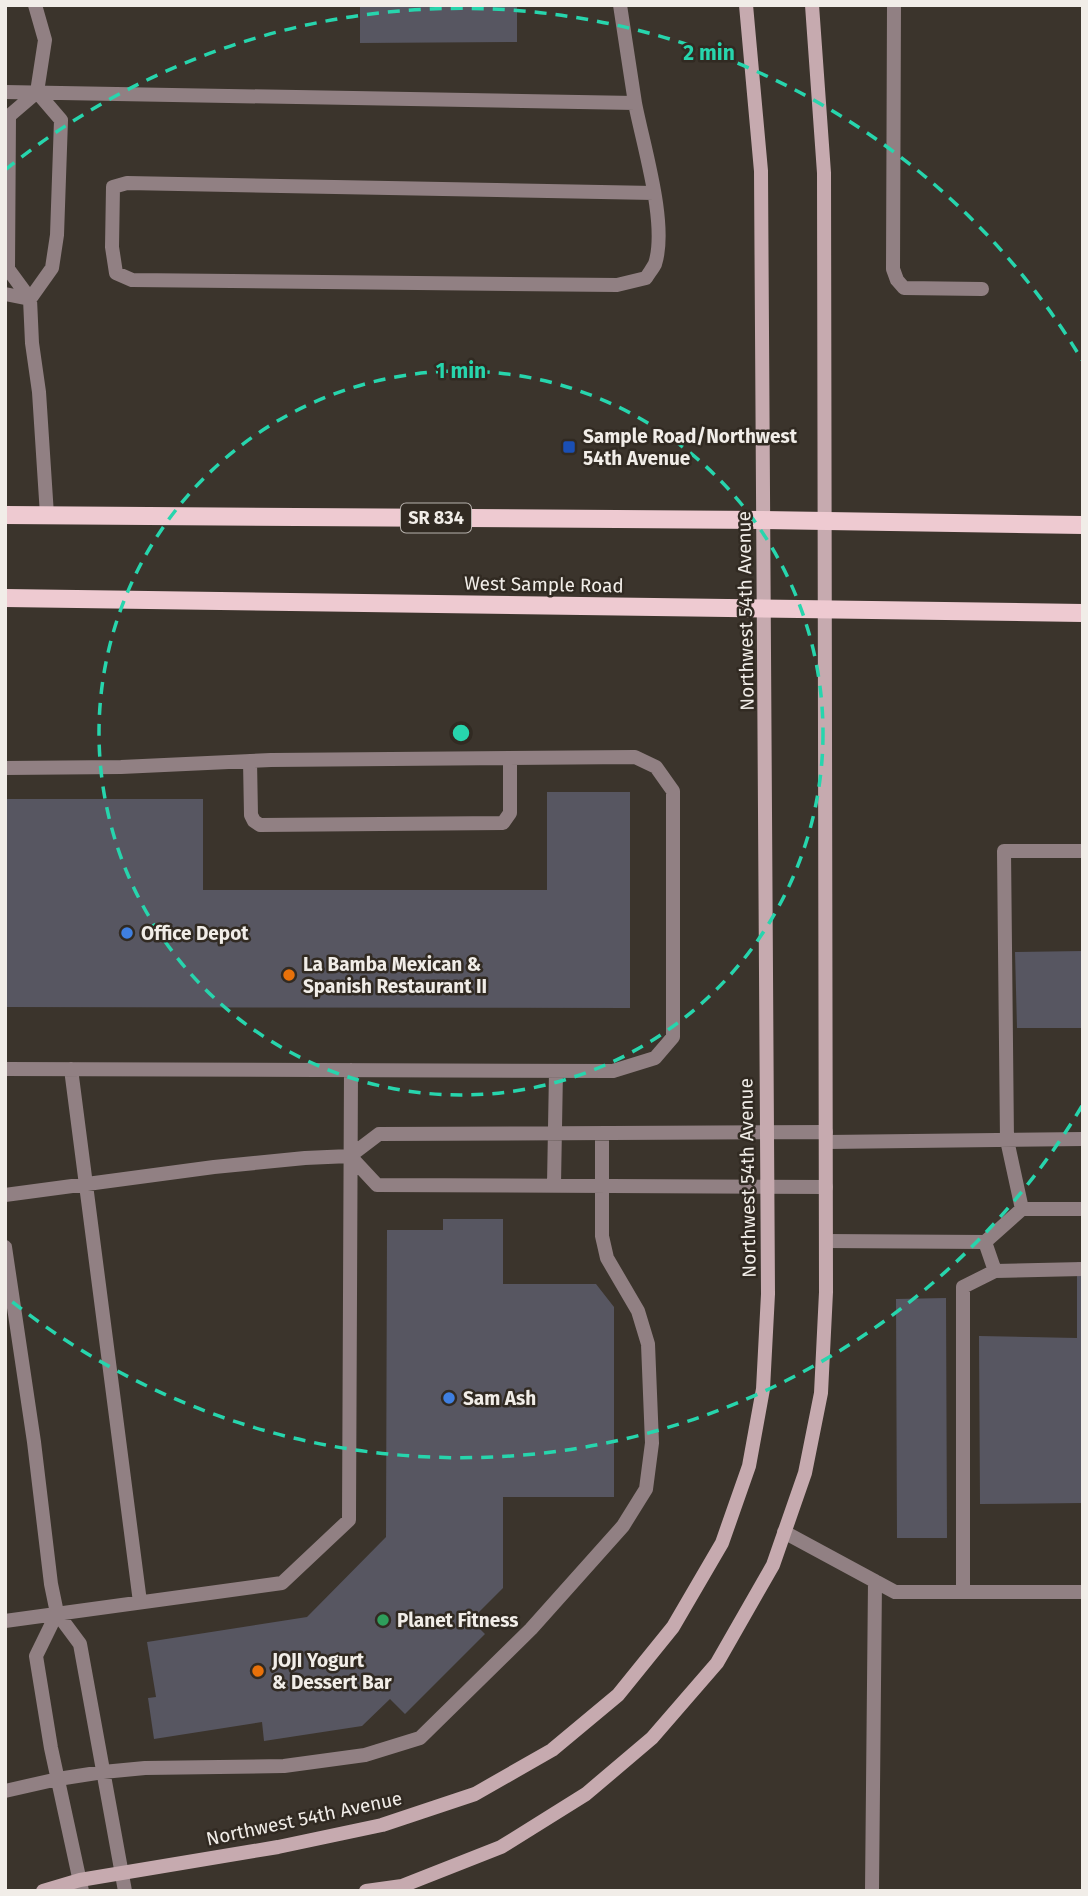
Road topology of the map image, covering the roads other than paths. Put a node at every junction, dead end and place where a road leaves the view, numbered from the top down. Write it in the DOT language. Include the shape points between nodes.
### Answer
graph roads {
  1 [pos="35,5"];
  2 [pos="46,5"];
  3 [pos="620,5"];
  4 [pos="746,5"];
  5 [pos="811,5"];
  6 [pos="894,5"];
  7 [pos="45,40"];
  8 [pos="5,92"];
  9 [pos="37,92"];
  10 [pos="635,103"];
  11 [pos="654,193"];
  12 [pos="982,289"];
  13 [pos="5,294"];
  14 [pos="30,299"];
  15 [pos="5,515"];
  16 [pos="47,515"];
  17 [pos="763,520"];
  18 [pos="824,521"];
  19 [pos="1083,525"];
  20 [pos="5,598"];
  21 [pos="765,608"];
  22 [pos="826,610"];
  23 [pos="1083,613"];
  24 [pos="510,758"];
  25 [pos="250,761"];
  26 [pos="5,768"];
  27 [pos="1083,851"];
  28 [pos="5,1069"];
  29 [pos="71,1069"];
  30 [pos="351,1070"];
  31 [pos="556,1071"];
  32 [pos="766,1132"];
  33 [pos="555,1133"];
  34 [pos="602,1133"];
  35 [pos="826,1137"];
  36 [pos="1083,1139"];
  37 [pos="1007,1140"];
  38 [pos="350,1156"];
  39 [pos="86,1184"];
  40 [pos="554,1184"];
  41 [pos="602,1185"];
  42 [pos="766,1186"];
  43 [pos="826,1186"];
  44 [pos="5,1195"];
  45 [pos="1022,1209"];
  46 [pos="1083,1209"];
  47 [pos="826,1241"];
  48 [pos="985,1242"];
  49 [pos="5,1247"];
  50 [pos="1083,1269"];
  51 [pos="995,1271"];
  52 [pos="784,1532"];
  53 [pos="875,1581"];
  54 [pos="963,1592"];
  55 [pos="1083,1592"];
  56 [pos="140,1602"];
  57 [pos="57,1613"];
  58 [pos="5,1621"];
  59 [pos="103,1772"];
  60 [pos="58,1779"];
  61 [pos="5,1791"];
  62 [pos="121,1873"];
  63 [pos="81,1885"];
  64 [pos="43,1891"];
  65 [pos="125,1891"];
  66 [pos="366,1891"];
  67 [pos="872,1891"];
  1 -- 7 [label="lane"];
  2 -- 7 [label="lane"];
  3 -- 10 [label="lane"];
  4 -- 17 [label="street, Northwest 54th Avenue" via="761,171"];
  5 -- 18 [label="street" via="824,173"];
  6 -- 12 [label="lane" via="893,269 904,288"];
  7 -- 9 [label="lane"];
  8 -- 9 [label="lane"];
  9 -- 10 [label="lane"];
  9 -- 14 [label="lane" via="61,120 52,268"];
  9 -- 14 [label="lane" via="9,116 8,269"];
  10 -- 11 [label="lane"];
  11 -- 11 [label="lane" via="659,219 654,264 646,278 617,285 132,280 116,273 112,247 113,187 127,183"];
  13 -- 14 [label="lane"];
  14 -- 16 [label="lane"];
  15 -- 16 [label="main road, SR 834"];
  16 -- 17 [label="main road, SR 834"];
  17 -- 18 [label="main road, SR 834"];
  17 -- 21 [label="street, Northwest 54th Avenue"];
  18 -- 19 [label="main road, SR 834"];
  18 -- 22 [label="street"];
  20 -- 21 [label="main road, West Sample Road"];
  21 -- 22 [label="main road, West Sample Road"];
  21 -- 32 [label="street, Northwest 54th Avenue"];
  22 -- 23 [label="main road, West Sample Road"];
  22 -- 35 [label="street"];
  24 -- 25 [label="lane"];
  24 -- 25 [label="lane" via="510,813 503,823 260,825 251,815"];
  24 -- 31 [label="lane" via="635,757 656,767 673,791 673,1037 655,1058 613,1071"];
  25 -- 26 [label="lane"];
  27 -- 37 [label="lane" via="1004,851"];
  28 -- 29 [label="lane"];
  29 -- 30 [label="lane"];
  29 -- 39 [label="lane"];
  30 -- 31 [label="lane"];
  30 -- 38 [label="lane"];
  31 -- 33 [label="lane"];
  32 -- 34 [label="lane"];
  32 -- 35 [label="lane"];
  32 -- 42 [label="street, Northwest 54th Avenue"];
  33 -- 34 [label="lane"];
  33 -- 38 [label="lane" via="379,1135"];
  33 -- 40 [label="lane"];
  34 -- 41 [label="lane"];
  35 -- 37 [label="lane"];
  35 -- 43 [label="street"];
  36 -- 37 [label="lane"];
  37 -- 45 [label="lane"];
  38 -- 39 [label="lane" via="305,1157"];
  38 -- 40 [label="lane" via="377,1185"];
  38 -- 56 [label="lane" via="349,1520 282,1583"];
  39 -- 44 [label="lane"];
  39 -- 56 [label="lane"];
  40 -- 41 [label="lane"];
  41 -- 42 [label="lane"];
  41 -- 59 [label="lane" via="607,1258 638,1311 648,1343 652,1443 646,1489 623,1526 531,1629 420,1738 365,1755 284,1766"];
  42 -- 43 [label="lane"];
  42 -- 62 [label="street, Northwest 54th Avenue" via="768,1294 763,1389 748,1466 722,1543 673,1627 618,1695 552,1750 475,1794 382,1825"];
  43 -- 47 [label="street"];
  45 -- 46 [label="lane"];
  45 -- 48 [label="lane"];
  47 -- 48 [label="lane"];
  47 -- 52 [label="street" via="821,1393 804,1473"];
  48 -- 51 [label="lane"];
  49 -- 57 [label="lane"];
  50 -- 51 [label="lane"];
  51 -- 54 [label="lane" via="963,1287"];
  52 -- 53 [label="lane"];
  52 -- 66 [label="street" via="773,1565 717,1663 652,1738 586,1794 501,1847 402,1885"];
  53 -- 54 [label="lane" via="895,1592"];
  53 -- 67 [label="lane"];
  54 -- 55 [label="lane"];
  56 -- 57 [label="lane"];
  57 -- 58 [label="lane"];
  57 -- 59 [label="lane" via="79,1644"];
  57 -- 60 [label="lane" via="36,1656"];
  59 -- 60 [label="lane"];
  59 -- 62 [label="lane"];
  60 -- 61 [label="lane"];
  60 -- 63 [label="lane"];
  62 -- 63 [label="street, Northwest 54th Avenue"];
  62 -- 65 [label="lane"];
  63 -- 64 [label="street, Northwest 54th Avenue"];
}
